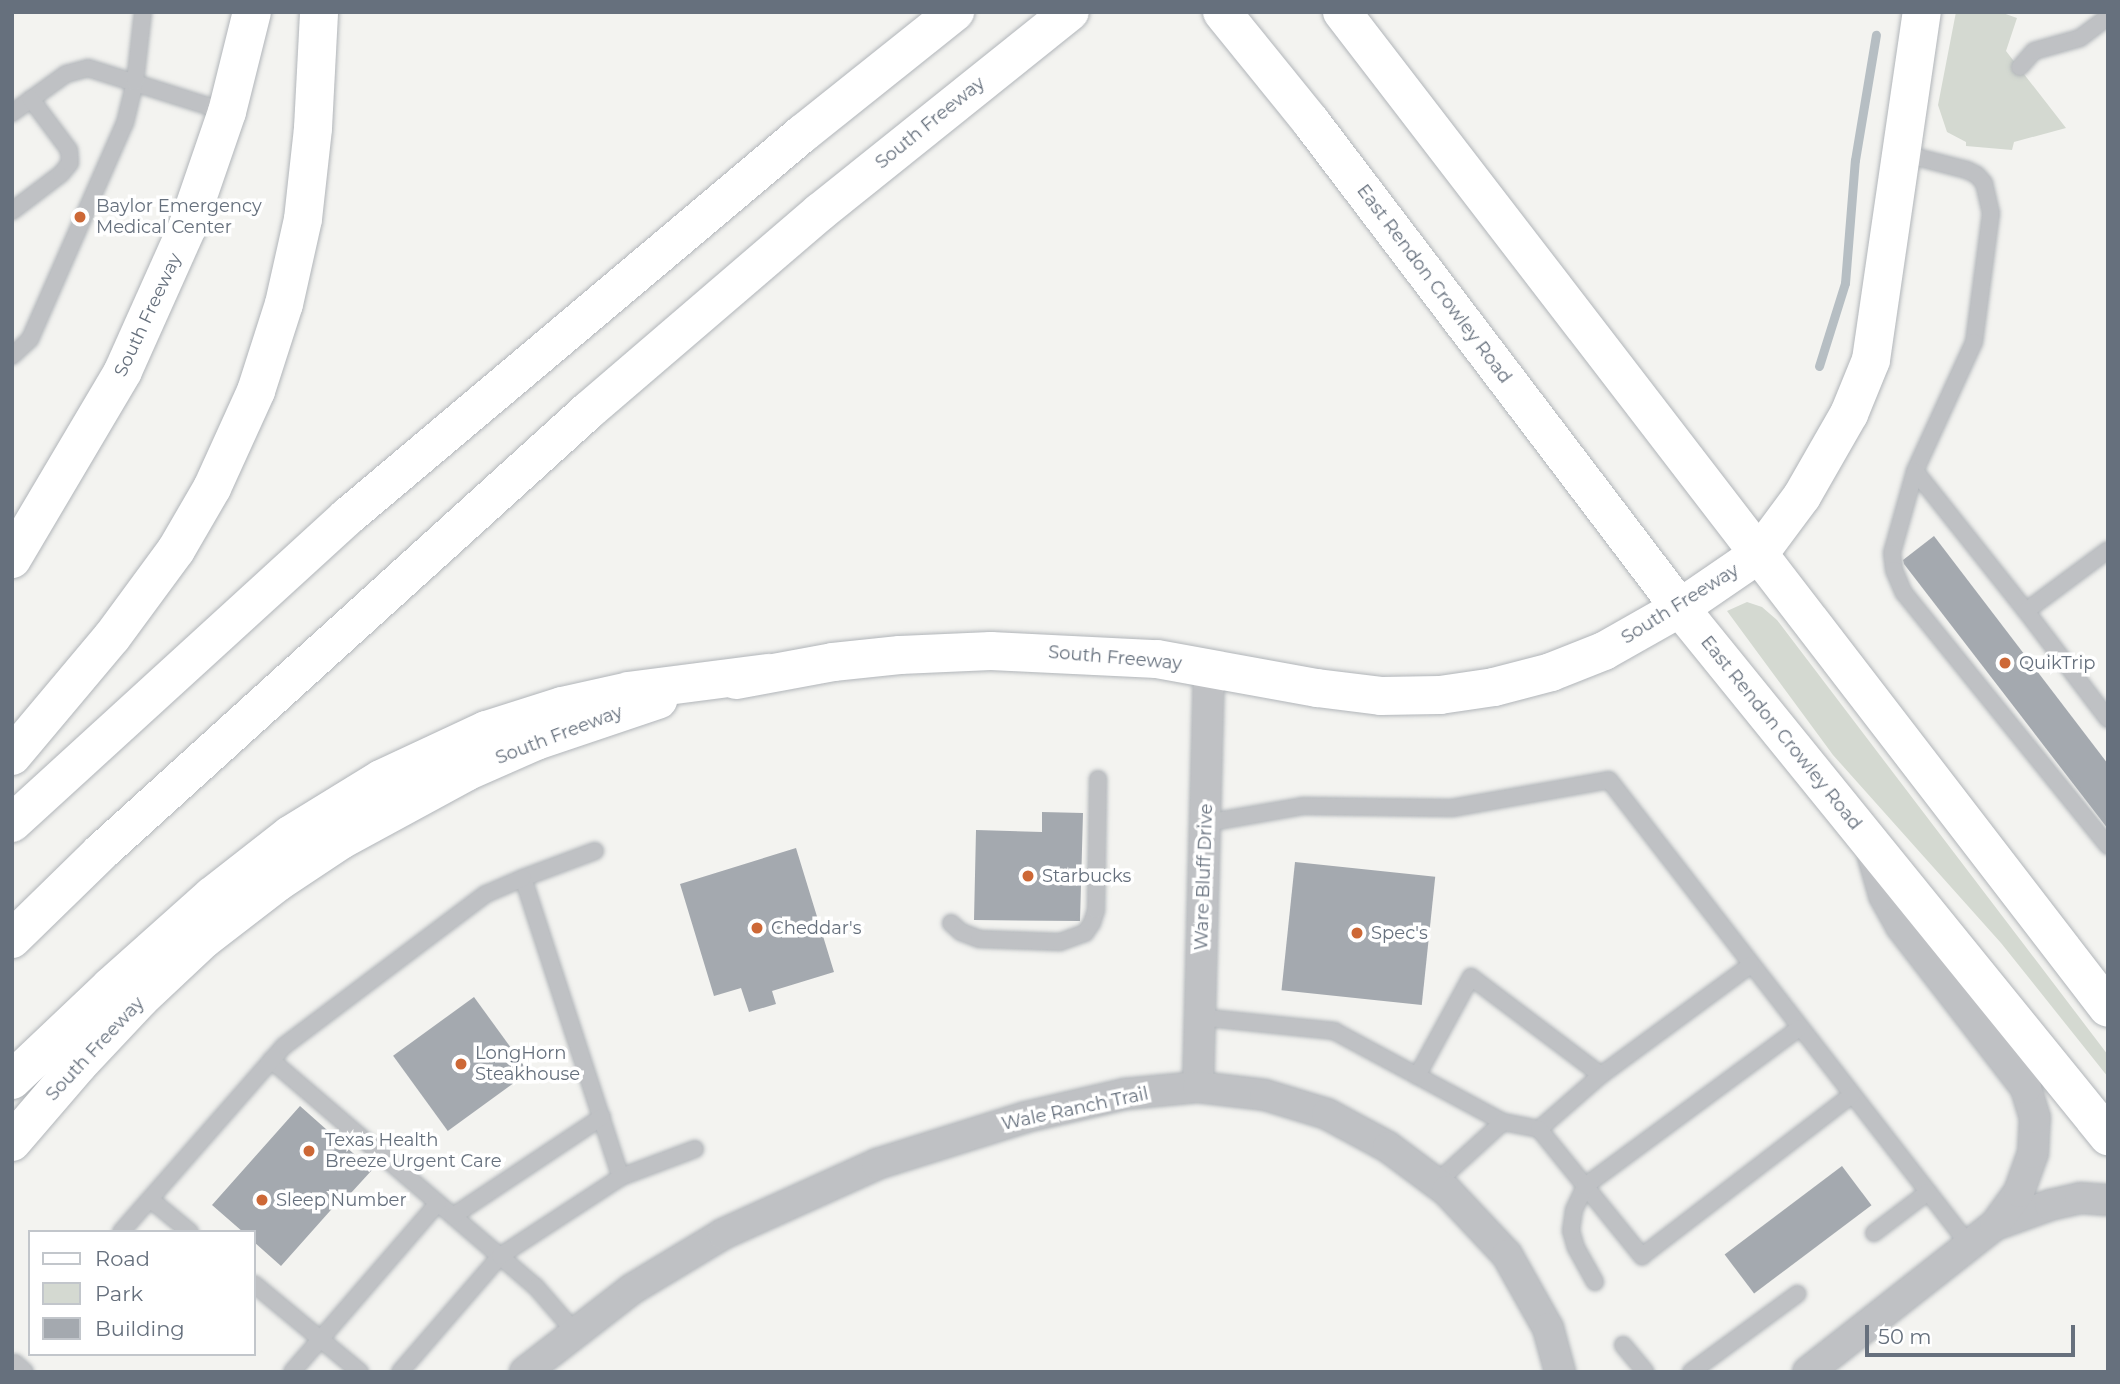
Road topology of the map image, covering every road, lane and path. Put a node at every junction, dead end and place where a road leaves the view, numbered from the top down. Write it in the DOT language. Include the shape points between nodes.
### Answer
graph roads {
  1 [pos="143,12"];
  2 [pos="252,12"];
  3 [pos="318,12"];
  4 [pos="955,12"];
  5 [pos="1070,12"];
  6 [pos="1222,12"];
  7 [pos="1342,12"];
  8 [pos="1922,12"];
  9 [pos="2108,17"];
  10 [pos="2020,67"];
  11 [pos="135,82"];
  12 [pos="31,99"];
  13 [pos="227,112"];
  14 [pos="12,113"];
  15 [pos="1901,153"];
  16 [pos="12,211"];
  17 [pos="12,356"];
  18 [pos="1915,471"];
  19 [pos="2108,550"];
  20 [pos="1759,554"];
  21 [pos="12,559"];
  22 [pos="1680,608"];
  23 [pos="2026,611"];
  24 [pos="1209,667"];
  25 [pos="768,673"];
  26 [pos="2108,719"];
  27 [pos="12,756"];
  28 [pos="1098,779"];
  29 [pos="12,823"];
  30 [pos="1206,823"];
  31 [pos="1869,843"];
  32 [pos="2108,846"];
  33 [pos="595,851"];
  34 [pos="523,878"];
  35 [pos="951,923"];
  36 [pos="12,939"];
  37 [pos="1751,965"];
  38 [pos="2108,1008"];
  39 [pos="1199,1017"];
  40 [pos="1799,1028"];
  41 [pos="271,1060"];
  42 [pos="1601,1075"];
  43 [pos="1418,1076"];
  44 [pos="12,1080"];
  45 [pos="1198,1087"];
  46 [pos="1852,1096"];
  47 [pos="602,1117"];
  48 [pos="1503,1122"];
  49 [pos="1539,1129"];
  50 [pos="2108,1136"];
  51 [pos="12,1142"];
  52 [pos="695,1149"];
  53 [pos="621,1177"];
  54 [pos="1436,1183"];
  55 [pos="1585,1186"];
  56 [pos="1928,1192"];
  57 [pos="150,1199"];
  58 [pos="2108,1200"];
  59 [pos="438,1203"];
  60 [pos="453,1216"];
  61 [pos="1995,1225"];
  62 [pos="123,1230"];
  63 [pos="188,1230"];
  64 [pos="1874,1233"];
  65 [pos="1970,1246"];
  66 [pos="500,1256"];
  67 [pos="1595,1282"];
  68 [pos="256,1286"];
  69 [pos="1797,1294"];
  70 [pos="575,1332"];
  71 [pos="320,1339"];
  72 [pos="1623,1345"];
  73 [pos="292,1372"];
  74 [pos="360,1372"];
  75 [pos="400,1372"];
  76 [pos="525,1372"];
  77 [pos="1560,1372"];
  78 [pos="1646,1372"];
  79 [pos="1691,1372"];
  80 [pos="1808,1372"];
  1 -- 11 [label="lane"];
  2 -- 13 [label="main road, South Freeway"];
  3 -- 27 [label="main road" via="303,219 284,304 256,391 212,488 176,550 112,637"];
  4 -- 29 [label="main road" via="802,134 347,517"];
  5 -- 36 [label="main road, South Freeway" via="820,212 589,410 101,852"];
  6 -- 22 [label="main road, East Rendon Crowley Road" via="1311,122"];
  7 -- 20 [label="main road"];
  8 -- 15 [label="main road, South Freeway"];
  9 -- 10 [label="lane" via="2080,38 2034,51"];
  11 -- 12 [label="lane" via="88,68 66,74"];
  11 -- 13 [label="lane"];
  11 -- 17 [label="lane" via="125,123 30,339"];
  12 -- 14 [label="lane"];
  12 -- 16 [label="lane" via="69,150 69,163"];
  13 -- 21 [label="main road, South Freeway" via="187,228 123,371"];
  15 -- 18 [label="lane" via="1977,175 1984,183 1991,213 1974,342"];
  15 -- 20 [label="main road, South Freeway" via="1871,360 1849,414 1815,473"];
  18 -- 23 [label="lane"];
  18 -- 32 [label="lane" via="1892,553 1904,593"];
  19 -- 23 [label="lane"];
  20 -- 22 [label="main road, South Freeway"];
  20 -- 38 [label="main road"];
  22 -- 24 [label="main road, South Freeway" via="1604,651 1551,672 1440,695 1381,696"];
  22 -- 31 [label="main road, East Rendon Crowley Road"];
  23 -- 26 [label="lane"];
  24 -- 25 [label="main road, South Freeway" via="1089,653 991,651 900,655"];
  24 -- 30 [label="street, Ware Bluff Drive"];
  25 -- 44 [label="main road" via="628,691 562,706 485,730 381,779 290,835 212,896"];
  25 -- 51 [label="main road, South Freeway" via="689,691 536,741 466,772 341,840 278,881 204,939 114,1027"];
  28 -- 35 [label="lane" via="1096,910 1084,933 1060,942 979,939"];
  30 -- 37 [label="lane" via="1303,806 1452,808 1609,780"];
  30 -- 39 [label="street, Ware Bluff Drive"];
  31 -- 50 [label="main road, East Rendon Crowley Road"];
  31 -- 61 [label="street" via="1885,895 1901,926 2026,1088 2035,1118 2033,1153 2018,1192"];
  33 -- 34 [label="lane"];
  34 -- 41 [label="lane" via="486,894"];
  34 -- 47 [label="lane"];
  37 -- 40 [label="lane"];
  37 -- 42 [label="lane"];
  39 -- 43 [label="lane" via="1334,1031"];
  39 -- 45 [label="street, Ware Bluff Drive"];
  40 -- 46 [label="lane"];
  40 -- 55 [label="lane"];
  41 -- 57 [label="lane"];
  41 -- 59 [label="lane"];
  42 -- 43 [label="lane" via="1471,977"];
  42 -- 49 [label="lane"];
  43 -- 48 [label="lane"];
  45 -- 54 [label="street, Wale Ranch Trail" via="1265,1095 1327,1114 1388,1147"];
  45 -- 70 [label="street, Wale Ranch Trail" via="1125,1094 1038,1114 877,1164 723,1234 632,1290"];
  46 -- 55 [label="lane" via="1642,1256"];
  46 -- 56 [label="lane"];
  47 -- 53 [label="lane"];
  47 -- 60 [label="lane"];
  48 -- 49 [label="lane"];
  48 -- 54 [label="lane"];
  49 -- 55 [label="lane"];
  52 -- 53 [label="lane"];
  53 -- 66 [label="lane"];
  54 -- 77 [label="street, Wale Ranch Trail" via="1507,1255 1548,1328"];
  55 -- 67 [label="lane" via="1571,1231"];
  56 -- 64 [label="lane"];
  56 -- 65 [label="lane"];
  57 -- 62 [label="lane"];
  57 -- 63 [label="lane"];
  58 -- 61 [label="street" via="2080,1198"];
  59 -- 60 [label="lane"];
  59 -- 71 [label="lane"];
  60 -- 66 [label="lane"];
  61 -- 65 [label="street"];
  65 -- 80 [label="street"];
  66 -- 70 [label="lane" via="536,1287"];
  66 -- 75 [label="lane"];
  68 -- 71 [label="lane"];
  69 -- 79 [label="lane"];
  70 -- 76 [label="street, Wale Ranch Trail"];
  71 -- 73 [label="lane"];
  71 -- 74 [label="lane"];
  72 -- 78 [label="lane"];
}
